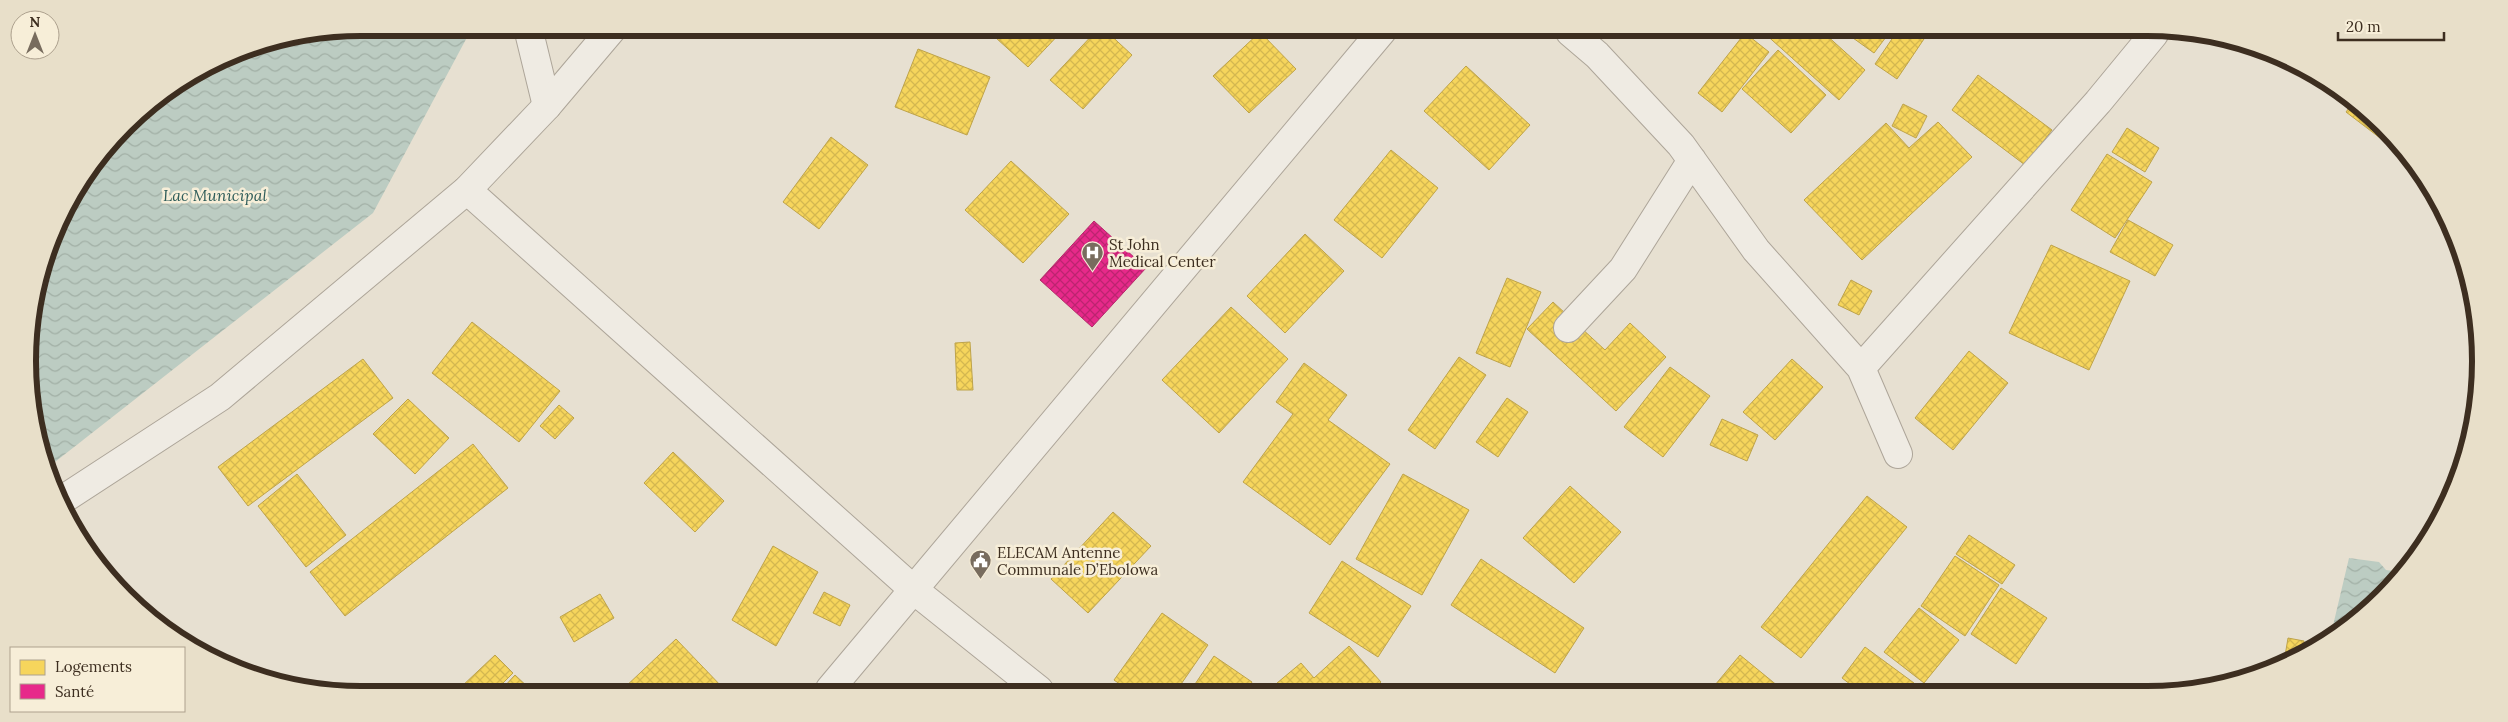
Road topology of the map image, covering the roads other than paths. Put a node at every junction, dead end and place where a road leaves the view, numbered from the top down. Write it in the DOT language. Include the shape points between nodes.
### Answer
graph roads {
  1 [pos="530,36"];
  2 [pos="606,36"];
  3 [pos="1378,36"];
  4 [pos="1575,36"];
  5 [pos="2152,36"];
  6 [pos="547,106"];
  7 [pos="1692,160"];
  8 [pos="467,190"];
  9 [pos="1568,328"];
  10 [pos="1861,368"];
  11 [pos="1898,454"];
  12 [pos="66,497"];
  13 [pos="914,590"];
  14 [pos="833,686"];
  15 [pos="1034,686"];
  1 -- 6 [label="street"];
  2 -- 6 [label="street"];
  3 -- 13 [label="street"];
  4 -- 7 [label="street" via="1597,55"];
  5 -- 10 [label="street" via="2098,102"];
  6 -- 8 [label="street"];
  7 -- 9 [label="street" via="1623,269"];
  7 -- 10 [label="street" via="1756,250"];
  8 -- 12 [label="street" via="220,397"];
  8 -- 13 [label="street"];
  10 -- 11 [label="street"];
  13 -- 14 [label="street"];
  13 -- 15 [label="street"];
}
